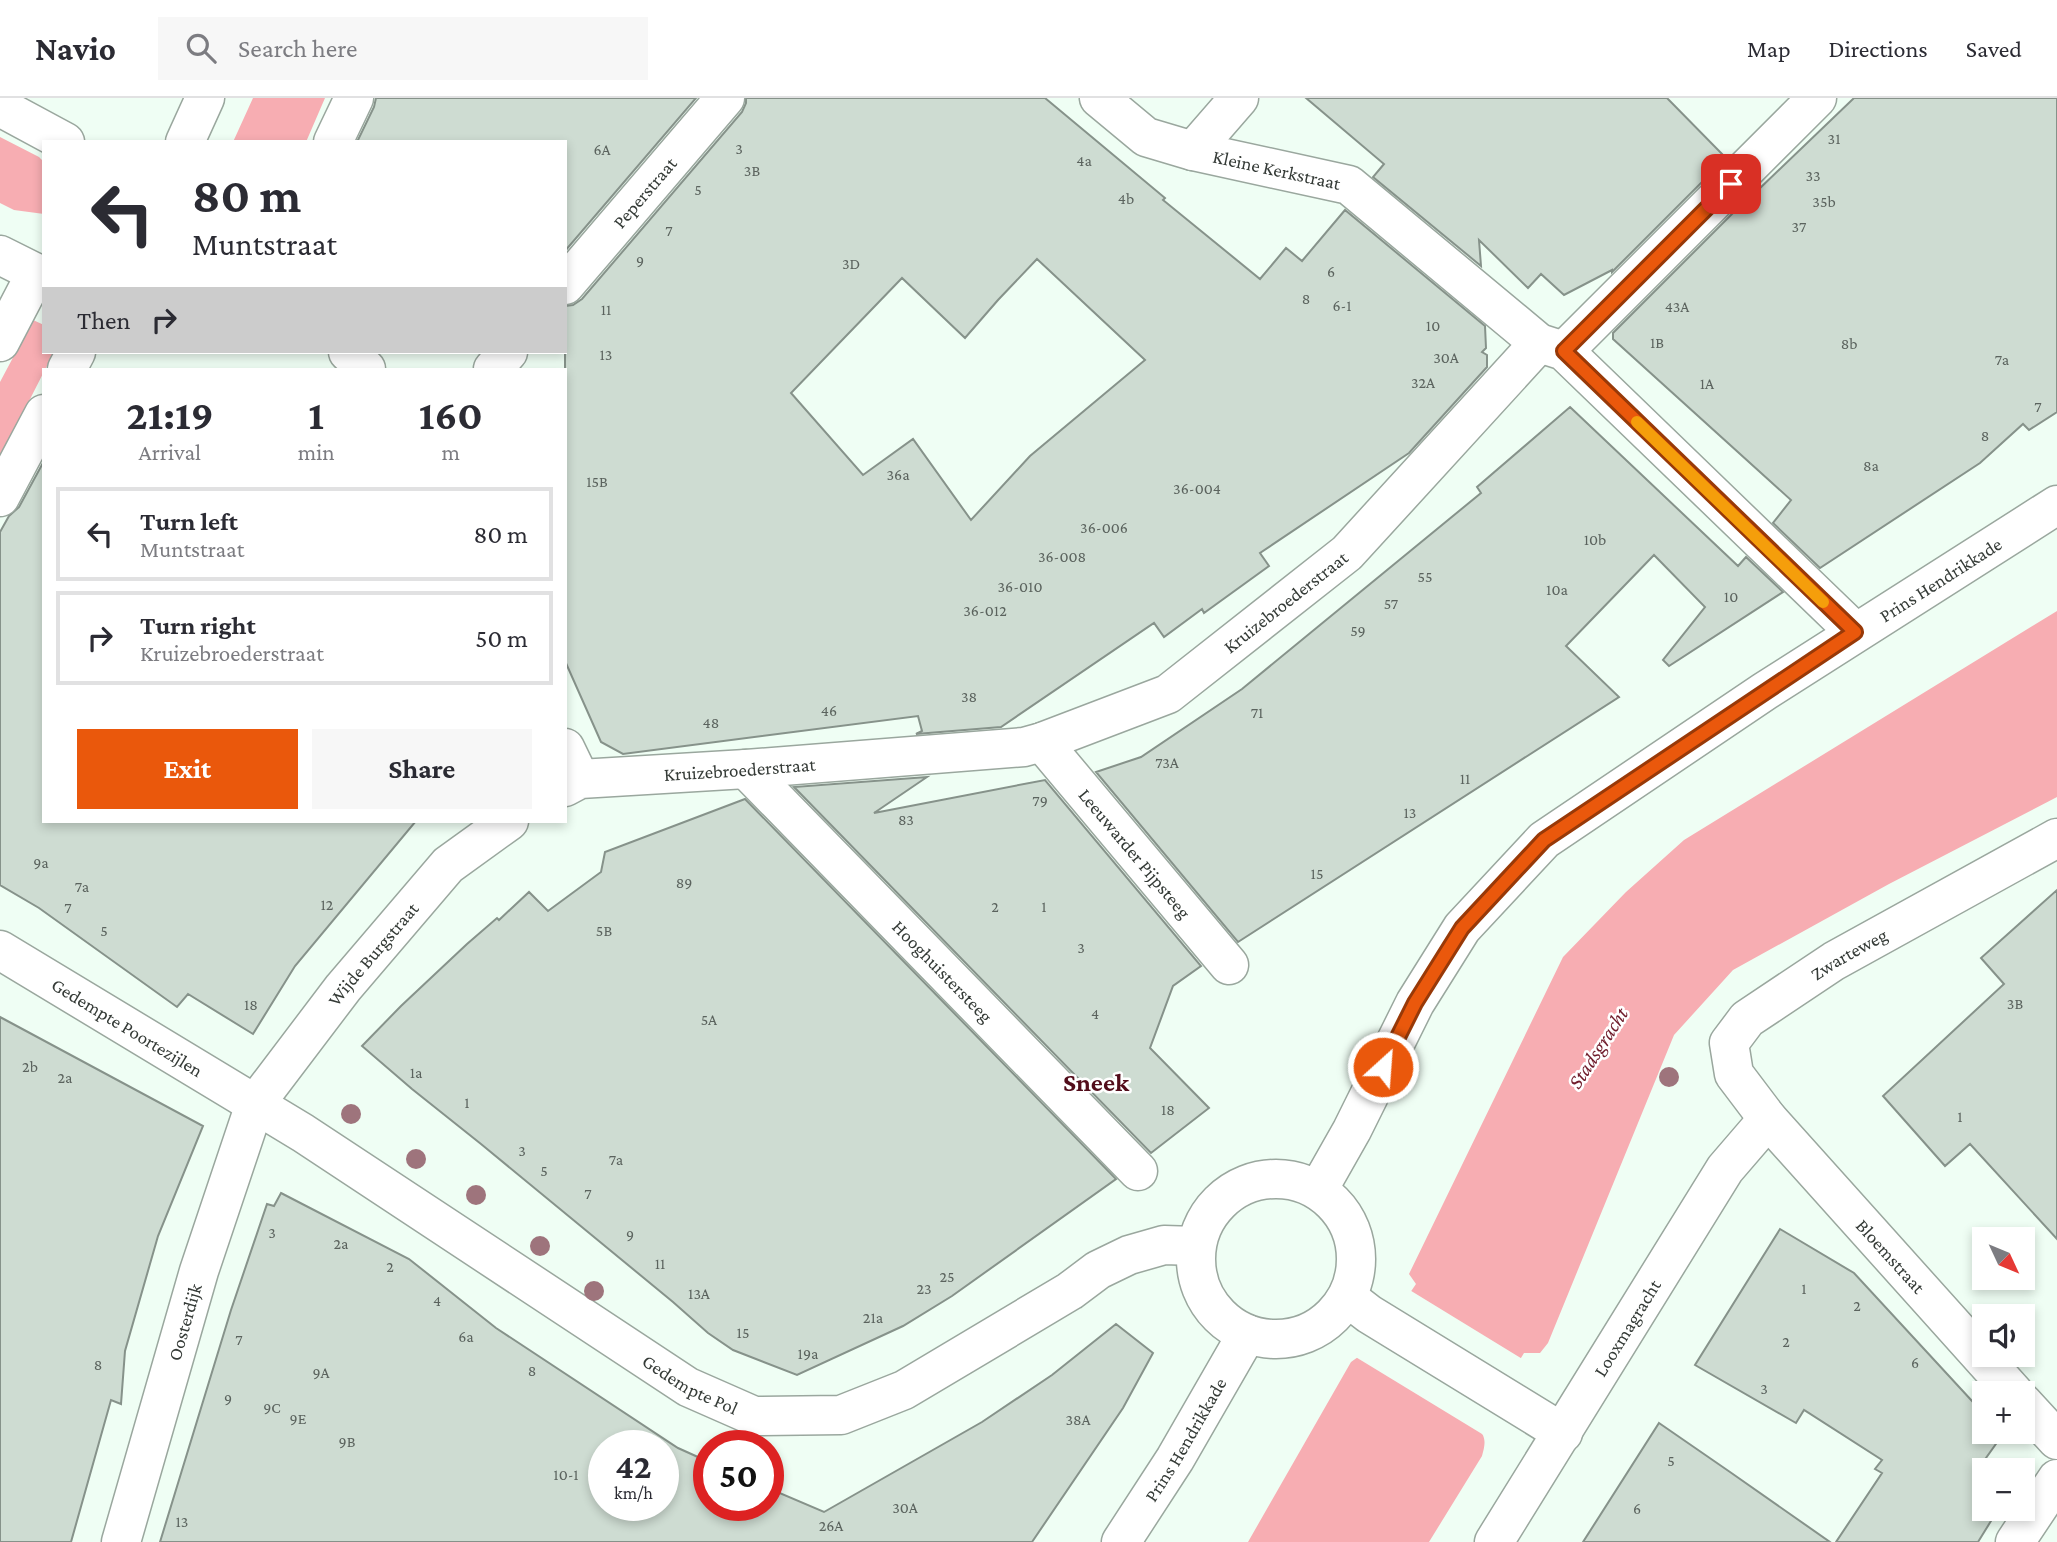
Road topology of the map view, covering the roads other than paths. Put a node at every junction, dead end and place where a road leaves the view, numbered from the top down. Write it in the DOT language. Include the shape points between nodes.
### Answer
graph roads {
  1 [pos="205,98"];
  2 [pos="354,98"];
  3 [pos="725,98"];
  4 [pos="1099,98"];
  5 [pos="1239,98"];
  6 [pos="1817,98"];
  7 [pos="0,107"];
  8 [pos="61,140"];
  9 [pos="186,140"];
  10 [pos="334,140"];
  11 [pos="1193,151"];
  12 [pos="0,255"];
  13 [pos="40,275"];
  14 [pos="567,283"];
  15 [pos="0,342"];
  16 [pos="1552,347"];
  17 [pos="350,354"];
  18 [pos="506,354"];
  19 [pos="365,368"];
  20 [pos="495,368"];
  21 [pos="42,418"];
  22 [pos="0,497"];
  23 [pos="2057,505"];
  24 [pos="1855,632"];
  25 [pos="1042,742"];
  26 [pos="746,769"];
  27 [pos="570,771"];
  28 [pos="506,823"];
  29 [pos="2057,838"];
  30 [pos="0,950"];
  31 [pos="1229,965"];
  32 [pos="255,1104"];
  33 [pos="1768,1119"];
  34 [pos="1138,1171"];
  35 [pos="1318,1190"];
  36 [pos="1196,1246"];
  37 [pos="1362,1308"];
  38 [pos="1247,1334"];
  39 [pos="2003,1381"];
  40 [pos="2035,1416"];
  41 [pos="1563,1433"];
  42 [pos="2057,1440"];
  43 [pos="2057,1479"];
  44 [pos="121,1542"];
  45 [pos="1121,1542"];
  46 [pos="1494,1542"];
  47 [pos="2015,1542"];
  1 -- 9 [label="street"];
  2 -- 10 [label="street"];
  3 -- 14 [label="street, Peperstraat"];
  4 -- 11 [label="street, Kleine Kerkstraat" via="1146,137"];
  5 -- 11 [label="street"];
  6 -- 16 [label="street, Kruizebroederstraat"];
  7 -- 8 [label="street"];
  11 -- 16 [label="street, Kleine Kerkstraat" via="1349,185"];
  12 -- 13 [label="street"];
  13 -- 15 [label="street"];
  16 -- 24 [label="street, Kleine Kerkstraat"];
  16 -- 25 [label="street, Kruizebroederstraat" via="1348,553 1168,694"];
  17 -- 19 [label="street"];
  18 -- 20 [label="street"];
  21 -- 22 [label="street"];
  23 -- 24 [label="street, Prins Hendrikkade"];
  24 -- 35 [label="street, Prins Hendrikkade" via="1544,840 1462,928 1415,1003"];
  25 -- 26 [label="street, Kruizebroederstraat"];
  25 -- 31 [label="street, Leeuwarder Pijpsteeg"];
  26 -- 27 [label="street, Kruizebroederstraat"];
  26 -- 34 [label="street, Hooghuistersteeg"];
  28 -- 32 [label="street, Wijde Burgstraat" via="449,865 343,988"];
  29 -- 33 [label="street, Zwarteweg" via="1834,961 1747,1019 1729,1043 1734,1074"];
  30 -- 32 [label="street, Gedempte Poortezijlen"];
  32 -- 36 [label="street, Gedempte Pol" via="688,1387 754,1416 841,1415 904,1390 1129,1255 1164,1245"];
  32 -- 44 [label="street, Oosterdijk" via="199,1271"];
  33 -- 39 [label="street, Bloemstraat"];
  33 -- 41 [label="street, Looxmagracht" via="1725,1169"];
  35 -- 36 [label="street" via="1280,1178 1242,1186 1212,1211"];
  35 -- 37 [label="street" via="1340,1210 1354,1237"];
  36 -- 38 [label="street" via="1197,1274 1207,1300 1224,1321"];
  37 -- 38 [label="street" via="1305,1335 1276,1339"];
  37 -- 41 [label="street"];
  38 -- 45 [label="street, Prins Hendrikkade"];
  40 -- 42 [label="street"];
  41 -- 46 [label="street, Looxmagracht"];
  43 -- 47 [label="street"];
}
